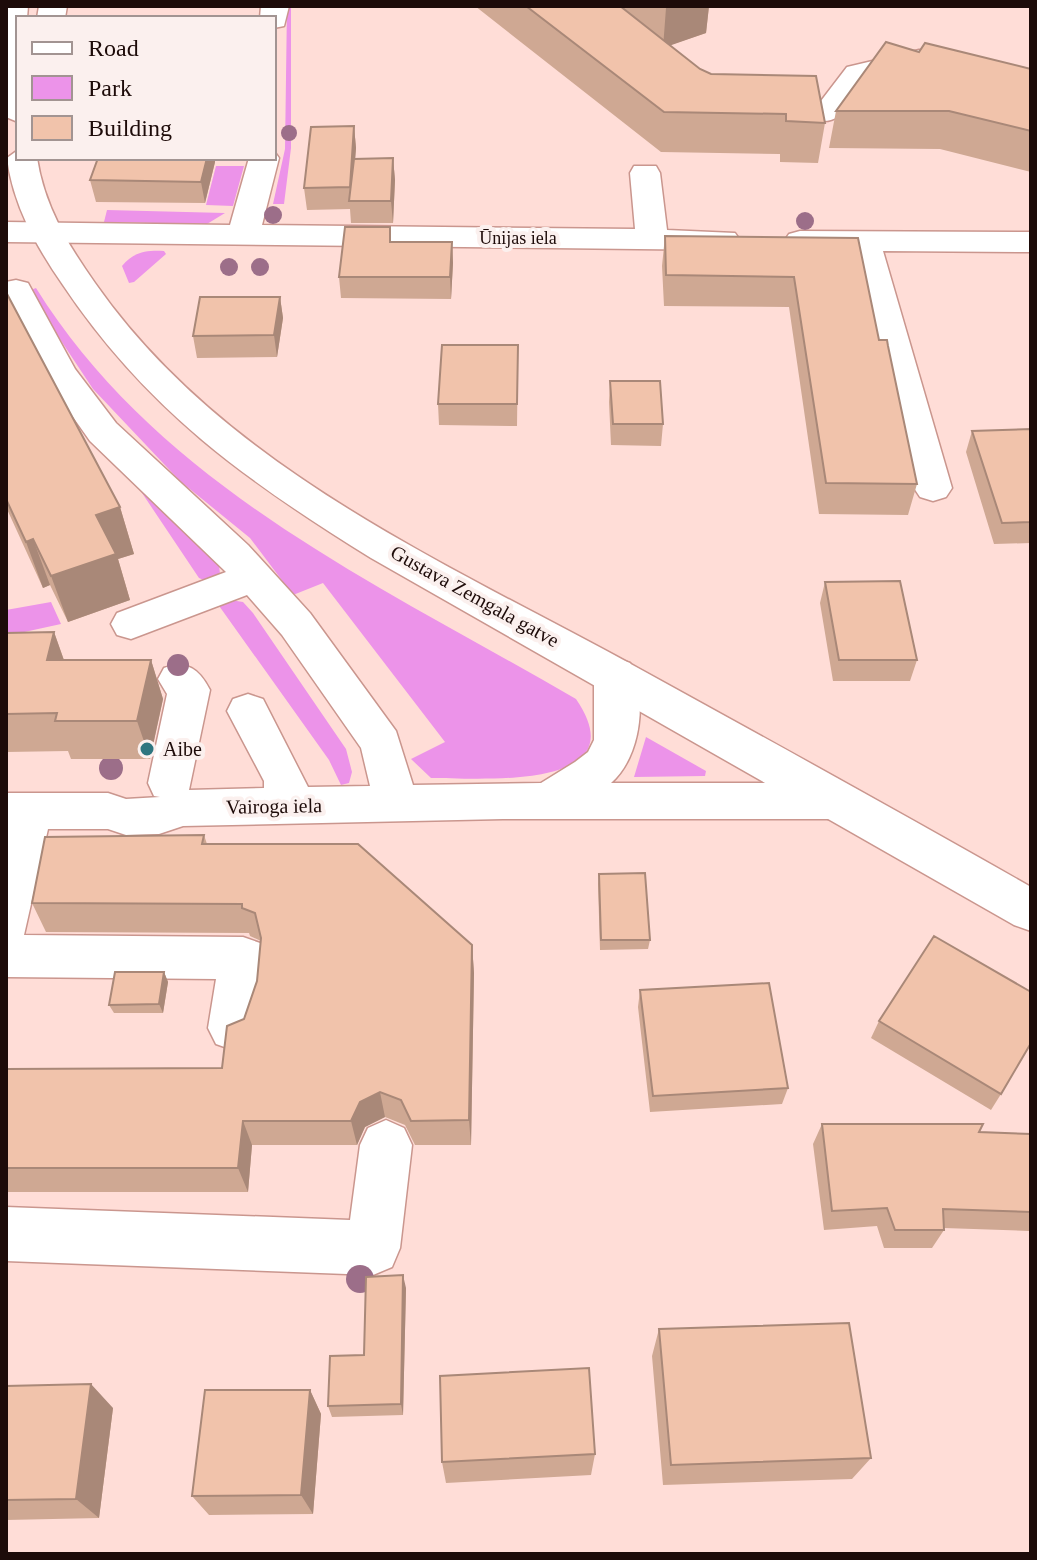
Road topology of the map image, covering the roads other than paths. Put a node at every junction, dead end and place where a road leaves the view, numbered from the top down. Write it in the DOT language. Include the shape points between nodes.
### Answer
graph roads {
  1 [pos="14,6"];
  2 [pos="1031,87"];
  3 [pos="16,91"];
  4 [pos="826,114"];
  5 [pos="20,160"];
  6 [pos="263,160"];
  7 [pos="645,173"];
  8 [pos="6,232"];
  9 [pos="46,232"];
  10 [pos="243,235"];
  11 [pos="652,239"];
  12 [pos="864,242"];
  13 [pos="1031,242"];
  14 [pos="16,290"];
  15 [pos="933,488"];
  16 [pos="251,578"];
  17 [pos="131,624"];
  18 [pos="615,674"];
  19 [pos="179,679"];
  20 [pos="248,711"];
  21 [pos="176,795"];
  22 [pos="837,801"];
  23 [pos="545,802"];
  24 [pos="396,803"];
  25 [pos="286,806"];
  26 [pos="18,811"];
  27 [pos="1031,911"];
  28 [pos="6,924"];
  29 [pos="6,956"];
  30 [pos="233,1028"];
  31 [pos="386,1145"];
  32 [pos="6,1234"];
  1 -- 3 [label="street"];
  2 -- 4 [label="street" via="919,59 857,73"];
  5 -- 9 [label="street, Gustava Zemgala gatve"];
  6 -- 10 [label="street"];
  7 -- 11 [label="street"];
  8 -- 9 [label="street, Ūnijas iela"];
  9 -- 10 [label="street, Ūnijas iela"];
  9 -- 18 [label="street, Gustava Zemgala gatve" via="114,337 162,388 226,442 394,551"];
  10 -- 11 [label="street, Ūnijas iela"];
  11 -- 12 [label="street, Ūnijas iela"];
  12 -- 13 [label="street, Ūnijas iela"];
  12 -- 15 [label="street"];
  14 -- 16 [label="street" via="60,373 103,432 234,555"];
  16 -- 17 [label="street"];
  16 -- 24 [label="street" via="296,624 381,743"];
  18 -- 22 [label="street, Gustava Zemgala gatve"];
  18 -- 23 [label="street, Vairoga iela" via="617,747 597,772"];
  19 -- 21 [label="street" via="189,690"];
  20 -- 25 [label="street" via="286,781"];
  21 -- 25 [label="street, Vairoga iela"];
  21 -- 26 [label="street, Vairoga iela" via="159,816"];
  22 -- 23 [label="street, Vairoga iela"];
  22 -- 27 [label="street, Gustava Zemgala gatve"];
  23 -- 24 [label="street, Vairoga iela"];
  24 -- 25 [label="street, Vairoga iela"];
  26 -- 28 [label="street"];
  29 -- 30 [label="street" via="243,958"];
  31 -- 32 [label="street" via="373,1248"];
}
